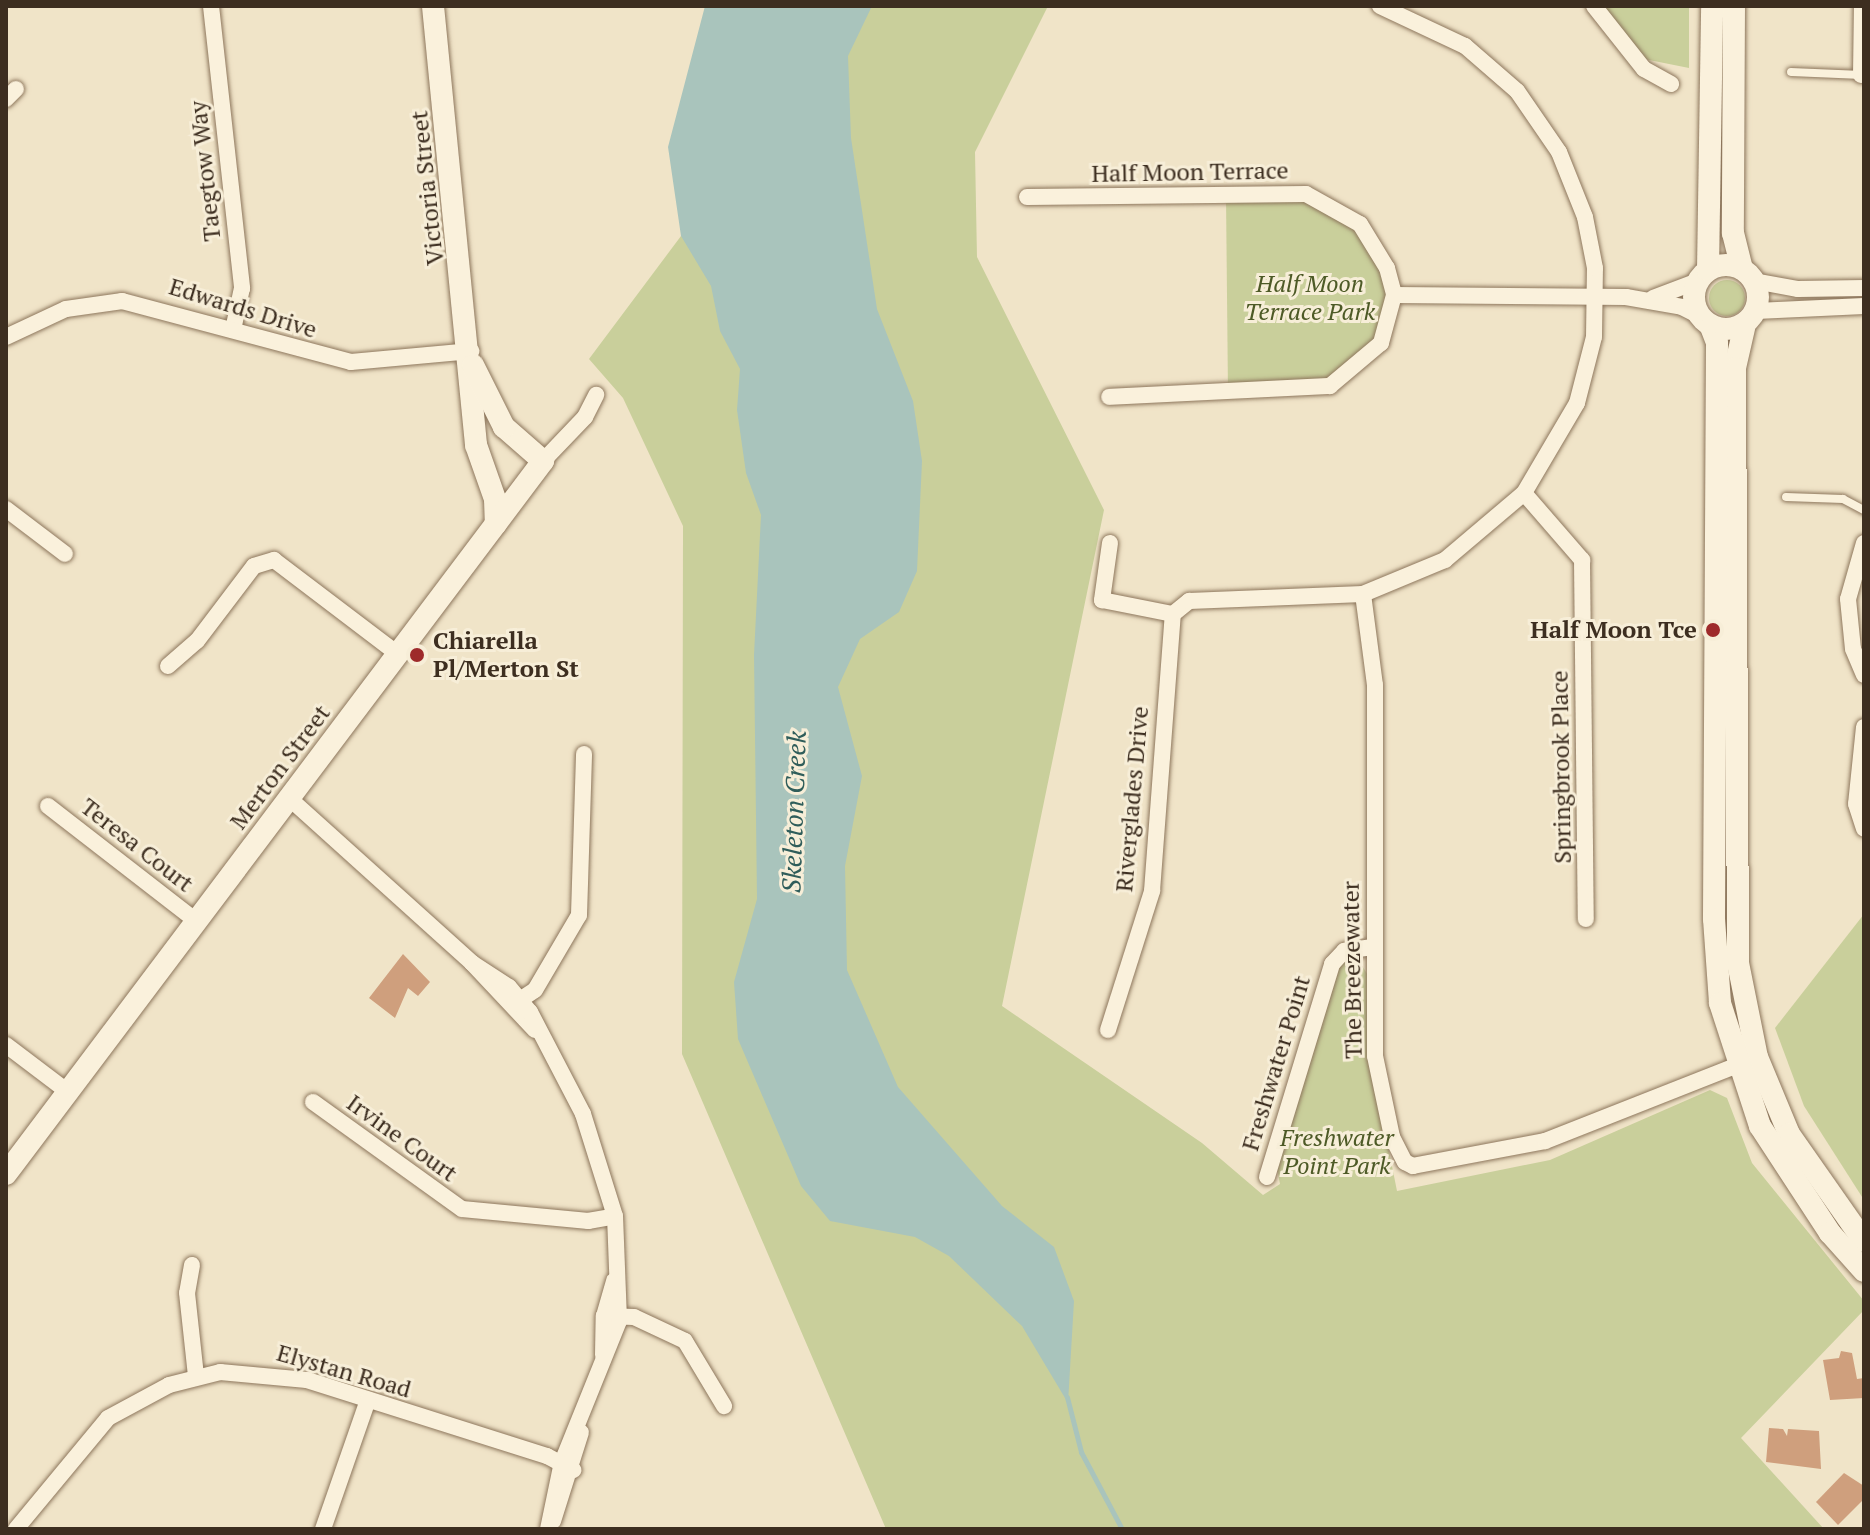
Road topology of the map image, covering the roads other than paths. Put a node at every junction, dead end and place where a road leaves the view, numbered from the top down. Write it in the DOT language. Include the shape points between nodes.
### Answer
graph roads {
  1 [pos="211,6"];
  2 [pos="433,6"];
  3 [pos="1380,6"];
  4 [pos="1594,6"];
  5 [pos="1712,6"];
  6 [pos="1734,6"];
  7 [pos="1862,6"];
  8 [pos="1791,72"];
  9 [pos="1862,75"];
  10 [pos="1671,84"];
  11 [pos="1027,197"];
  12 [pos="1748,275"];
  13 [pos="1703,276"];
  14 [pos="1864,288"];
  15 [pos="1394,295"];
  16 [pos="1594,297"];
  17 [pos="1647,299"];
  18 [pos="1864,306"];
  19 [pos="1750,318"];
  20 [pos="1706,321"];
  21 [pos="233,330"];
  22 [pos="6,337"];
  23 [pos="472,358"];
  24 [pos="596,395"];
  25 [pos="1109,397"];
  26 [pos="543,461"];
  27 [pos="1524,493"];
  28 [pos="1786,497"];
  29 [pos="6,509"];
  30 [pos="1864,510"];
  31 [pos="496,524"];
  32 [pos="1110,543"];
  33 [pos="1864,543"];
  34 [pos="65,554"];
  35 [pos="1363,594"];
  36 [pos="1173,614"];
  37 [pos="398,654"];
  38 [pos="168,666"];
  39 [pos="1864,675"];
  40 [pos="1864,727"];
  41 [pos="584,754"];
  42 [pos="289,798"];
  43 [pos="48,806"];
  44 [pos="1864,829"];
  45 [pos="1586,919"];
  46 [pos="196,921"];
  47 [pos="1373,947"];
  48 [pos="516,1000"];
  49 [pos="1108,1030"];
  50 [pos="6,1045"];
  51 [pos="1746,1061"];
  52 [pos="68,1092"];
  53 [pos="313,1102"];
  54 [pos="6,1174"];
  55 [pos="1267,1177"];
  56 [pos="606,1216"];
  57 [pos="1864,1241"];
  58 [pos="192,1265"];
  59 [pos="1864,1271"];
  60 [pos="614,1318"];
  61 [pos="196,1376"];
  62 [pos="368,1400"];
  63 [pos="724,1406"];
  64 [pos="565,1467"];
  65 [pos="16,1529"];
  66 [pos="323,1529"];
  67 [pos="549,1529"];
  1 -- 21 [label="street, Taegtow Way" via="242,288"];
  2 -- 23 [label="street, Victoria Street"];
  3 -- 16 [label="street" via="1465,46 1531,110 1559,152 1585,217"];
  4 -- 10 [label="street" via="1644,69"];
  5 -- 13 [label="street"];
  6 -- 12 [label="street" via="1733,233"];
  7 -- 9 [label="street"];
  8 -- 9 [label="lane"];
  11 -- 15 [label="street, Half Moon Terrace" via="1306,194 1360,224 1382,258"];
  12 -- 13 [label="street" via="1725,265"];
  12 -- 14 [label="street" via="1798,289"];
  12 -- 19 [label="street"];
  13 -- 17 [label="street"];
  13 -- 20 [label="street" via="1693,299"];
  15 -- 16 [label="street"];
  15 -- 25 [label="street" via="1381,343 1330,386"];
  16 -- 17 [label="street"];
  16 -- 27 [label="street" via="1594,337 1577,403"];
  17 -- 20 [label="street"];
  18 -- 19 [label="street"];
  19 -- 20 [label="street"];
  19 -- 51 [label="street" via="1735,368 1736,927"];
  20 -- 51 [label="street" via="1717,343 1714,934 1720,1003"];
  21 -- 22 [label="street, Edwards Drive" via="122,301 66,309"];
  21 -- 23 [label="street, Edwards Drive" via="351,362"];
  23 -- 26 [label="street, Victoria Street" via="504,427"];
  23 -- 31 [label="street, Victoria Street" via="476,445 495,499"];
  24 -- 26 [label="street, Merton Street" via="585,417"];
  26 -- 31 [label="street, Merton Street"];
  27 -- 35 [label="street" via="1445,560"];
  27 -- 45 [label="street, Springbrook Place" via="1582,560"];
  28 -- 30 [label="lane" via="1843,499"];
  29 -- 34 [label="street"];
  31 -- 37 [label="street, Merton Street"];
  32 -- 36 [label="street" via="1102,600"];
  33 -- 39 [label="street" via="1848,599 1853,649"];
  35 -- 36 [label="street" via="1189,601"];
  35 -- 47 [label="street, The Breezewater" via="1375,685"];
  36 -- 49 [label="street, Riverglades Drive" via="1152,891"];
  37 -- 38 [label="street" via="274,560 254,566 205,632"];
  37 -- 42 [label="street, Merton Street"];
  40 -- 44 [label="street" via="1856,804"];
  41 -- 48 [label="street" via="582,902 570,938 545,974"];
  42 -- 46 [label="street, Merton Street"];
  42 -- 48 [label="street"];
  43 -- 46 [label="street, Teresa Court"];
  46 -- 52 [label="street, Merton Street"];
  47 -- 51 [label="street, The Breezewater" via="1375,1056 1395,1148 1413,1166 1545,1141"];
  47 -- 55 [label="street, Freshwater Point" via="1344,951 1332,964"];
  48 -- 56 [label="street" via="583,1114 602,1173"];
  50 -- 52 [label="street"];
  51 -- 57 [label="street" via="1804,1161"];
  51 -- 59 [label="street" via="1781,1164"];
  52 -- 54 [label="street, Merton Street"];
  53 -- 56 [label="street, Irvine Court" via="462,1209"];
  56 -- 60 [label="street" via="615,1278"];
  58 -- 61 [label="street" via="187,1293"];
  60 -- 63 [label="street" via="652,1327 691,1346"];
  60 -- 64 [label="street"];
  61 -- 62 [label="street, Elystan Road" via="284,1375"];
  61 -- 65 [label="street, Elystan Road" via="108,1418"];
  62 -- 64 [label="street, Elystan Road"];
  62 -- 66 [label="street"];
  64 -- 67 [label="street"];
}
